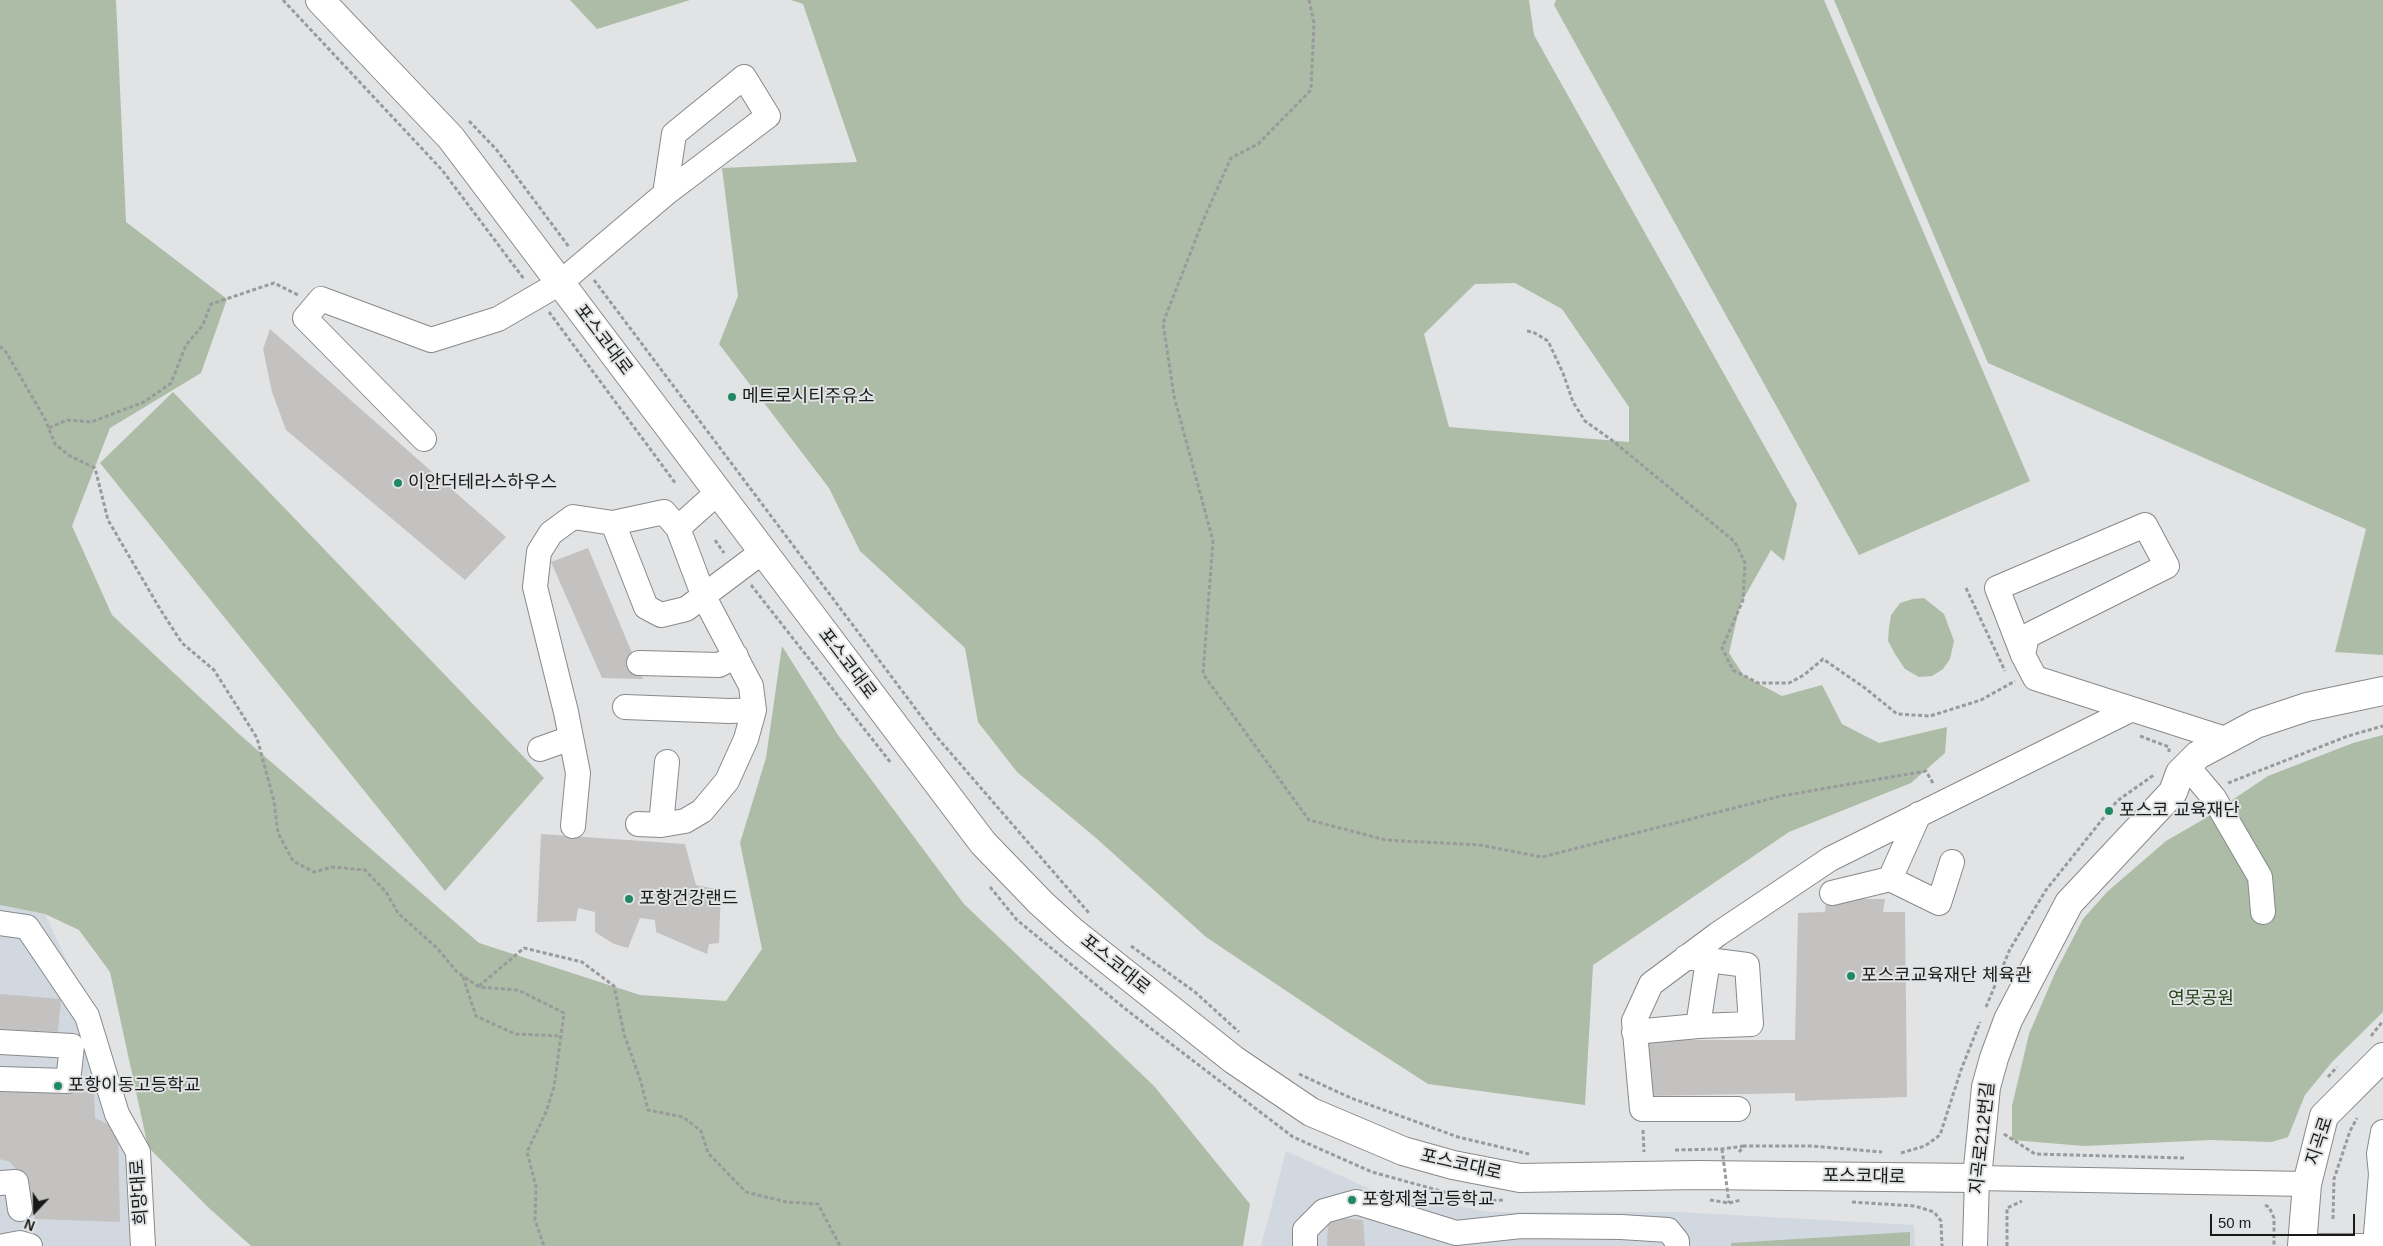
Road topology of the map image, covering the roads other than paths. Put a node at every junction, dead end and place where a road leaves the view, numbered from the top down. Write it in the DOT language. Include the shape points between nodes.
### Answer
graph roads {
  1 [pos="320,0"];
  2 [pos="665,194"];
  3 [pos="560,283"];
  4 [pos="424,439"];
  5 [pos="717,493"];
  6 [pos="613,523"];
  7 [pos="678,528"];
  8 [pos="762,552"];
  9 [pos="704,597"];
  10 [pos="736,656"];
  11 [pos="639,663"];
  12 [pos="2026,663"];
  13 [pos="2383,691"];
  14 [pos="625,707"];
  15 [pos="2132,709"];
  16 [pos="754,710"];
  17 [pos="571,738"];
  18 [pos="2225,739"];
  19 [pos="540,749"];
  20 [pos="667,762"];
  21 [pos="2186,766"];
  22 [pos="1919,814"];
  23 [pos="638,824"];
  24 [pos="661,825"];
  25 [pos="573,826"];
  26 [pos="1952,862"];
  27 [pos="1890,879"];
  28 [pos="1832,893"];
  29 [pos="2263,912"];
  30 [pos="0,923"];
  31 [pos="1697,959"];
  32 [pos="1698,1026"];
  33 [pos="1634,1032"];
  34 [pos="0,1042"];
  35 [pos="2383,1057"];
  36 [pos="0,1079"];
  37 [pos="1738,1109"];
  38 [pos="2383,1132"];
  39 [pos="2382,1174"];
  40 [pos="1976,1178"];
  41 [pos="0,1183"];
  42 [pos="2307,1184"];
  43 [pos="20,1210"];
  44 [pos="4,1246"];
  45 [pos="30,1246"];
  46 [pos="143,1246"];
  47 [pos="1305,1246"];
  48 [pos="1677,1246"];
  49 [pos="1975,1246"];
  50 [pos="2302,1246"];
  1 -- 3 [label="main road, 포스코대로" via="451,138"];
  2 -- 2 [label="street" via="768,116 744,77 674,134"];
  2 -- 3 [label="street"];
  3 -- 4 [label="street" via="498,319 431,340 320,299 305,318"];
  3 -- 5 [label="main road, 포스코대로"];
  5 -- 7 [label="street"];
  5 -- 8 [label="main road, 포스코대로"];
  6 -- 7 [label="street" via="664,512"];
  6 -- 9 [label="street" via="646,607 661,615 686,610"];
  6 -- 17 [label="street" via="573,517 551,532 539,552 534,588"];
  7 -- 9 [label="street"];
  8 -- 9 [label="street"];
  8 -- 40 [label="main road, 포스코대로" via="983,843 1035,897 1073,932 1234,1060 1312,1112 1419,1156 1520,1178"];
  9 -- 10 [label="street"];
  10 -- 11 [label="street" via="719,665"];
  10 -- 16 [label="street" via="751,686"];
  12 -- 12 [label="street" via="2027,636 2167,566 2145,525 1997,588"];
  12 -- 15 [label="street" via="2035,678 2042,682"];
  13 -- 18 [label="main road, 지곡로212번길" via="2307,707 2256,724"];
  14 -- 16 [label="street"];
  15 -- 18 [label="street"];
  15 -- 22 [label="street"];
  16 -- 24 [label="street" via="746,739 727,781 702,811 685,821"];
  17 -- 19 [label="street"];
  17 -- 25 [label="street" via="578,773"];
  18 -- 21 [label="main road, 지곡로212번길"];
  20 -- 24 [label="street"];
  21 -- 29 [label="street" via="2210,794 2260,877"];
  21 -- 40 [label="main road, 지곡로212번길" via="2173,792 2069,903 2039,958 2008,1020 1986,1087"];
  22 -- 27 [label="street"];
  22 -- 31 [label="street" via="1830,859"];
  23 -- 24 [label="street"];
  26 -- 27 [label="street" via="1939,902"];
  27 -- 28 [label="street"];
  30 -- 46 [label="street, 희망대로" via="27,927 87,1016 117,1114 138,1152"];
  31 -- 32 [label="street"];
  31 -- 32 [label="street" via="1747,965 1751,1024"];
  31 -- 33 [label="street" via="1651,984 1634,1021"];
  32 -- 33 [label="street"];
  33 -- 37 [label="street" via="1642,1109"];
  34 -- 36 [label="street" via="72,1046 68,1081"];
  35 -- 42 [label="main road, 지곡로" via="2324,1116"];
  38 -- 39 [label="street" via="2379,1154"];
  39 -- 50 [label="street" via="2375,1246"];
  40 -- 42 [label="street, 포스코대로"];
  40 -- 49 [label="street, 지곡로212번길"];
  41 -- 43 [label="street" via="16,1182"];
  42 -- 50 [label="main road, 지곡로"];
  44 -- 45 [label="street" via="20,1243"];
  47 -- 48 [label="street" via="1305,1230 1324,1211 1356,1202 1456,1233 1498,1228 1668,1230"];
}
